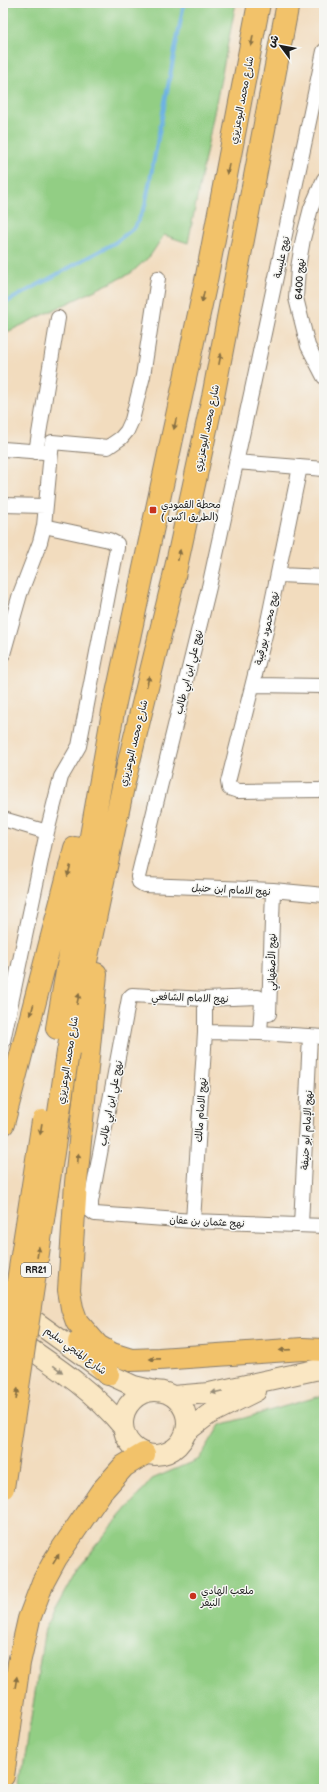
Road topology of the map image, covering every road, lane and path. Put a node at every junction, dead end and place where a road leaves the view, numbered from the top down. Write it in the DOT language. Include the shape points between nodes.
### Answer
graph roads {
  1 [pos="260,3"];
  2 [pos="288,3"];
  3 [pos="324,51"];
  4 [pos="324,179"];
  5 [pos="285,237"];
  6 [pos="303,239"];
  7 [pos="158,278"];
  8 [pos="58,318"];
  9 [pos="324,377"];
  10 [pos="3,449"];
  11 [pos="43,452"];
  12 [pos="236,462"];
  13 [pos="300,467"];
  14 [pos="324,469"];
  15 [pos="3,505"];
  16 [pos="45,506"];
  17 [pos="44,526"];
  18 [pos="279,575"];
  19 [pos="324,577"];
  20 [pos="3,654"];
  21 [pos="253,685"];
  22 [pos="324,686"];
  23 [pos="113,712"];
  24 [pos="124,782"];
  25 [pos="324,790"];
  26 [pos="3,819"];
  27 [pos="47,832"];
  28 [pos="139,882"];
  29 [pos="272,890"];
  30 [pos="324,895"];
  31 [pos="132,995"];
  32 [pos="205,999"];
  33 [pos="205,1032"];
  34 [pos="4,1033"];
  35 [pos="264,1034"];
  36 [pos="317,1037"];
  37 [pos="61,1050"];
  38 [pos="3,1124"];
  39 [pos="76,1184"];
  40 [pos="91,1211"];
  41 [pos="193,1221"];
  42 [pos="302,1225"];
  43 [pos="324,1226"];
  44 [pos="3,1298"];
  45 [pos="3,1330"];
  46 [pos="324,1350"];
  47 [pos="324,1368"];
  48 [pos="108,1374"];
  49 [pos="3,1377"];
  50 [pos="283,1378"];
  51 [pos="164,1394"];
  52 [pos="123,1427"];
  53 [pos="186,1432"];
  54 [pos="144,1454"];
  55 [pos="3,1488"];
  56 [pos="3,1776"];
  1 -- 23 [label="highway, شارع محمد البوعزيزي / RR21, one-way" via="205,286"];
  24 -- 2 [label="highway, شارع محمد البوعزيزي / RR21, one-way" via="173,581 213,397"];
  3 -- 5 [label="street, نهج عليسة"];
  4 -- 6 [label="street, نهج 6400" via="311,208"];
  5 -- 6 [label="street"];
  5 -- 12 [label="street, نهج عليسة"];
  6 -- 9 [label="street, نهج 6400" via="296,298 308,346"];
  7 -- 11 [label="street" via="143,376 127,431 108,447 53,440"];
  8 -- 11 [label="street"];
  10 -- 11 [label="street"];
  11 -- 16 [label="street"];
  12 -- 13 [label="street"];
  12 -- 28 [label="street, نهج علي ابن ابي طالب" via="209,587 138,877"];
  13 -- 14 [label="street"];
  13 -- 18 [label="street, نهج محمود بورقيبة"];
  15 -- 16 [label="street"];
  16 -- 17 [label="street"];
  17 -- 20 [label="street" via="20,594"];
  17 -- 27 [label="street" via="117,544 78,746 61,777"];
  18 -- 19 [label="street"];
  18 -- 21 [label="street, نهج محمود بورقيبة"];
  21 -- 22 [label="street"];
  21 -- 25 [label="street, نهج محمود بورقيبة" via="228,782 229,788 238,791"];
  23 -- 37 [label="highway, شارع محمد البوعزيزي / RR21"];
  23 -- 38 [label="highway, one-way"];
  37 -- 24 [label="highway, شارع محمد البوعزيزي / RR21, one-way" via="74,1018"];
  39 -- 24 [label="highway, one-way" via="96,975 115,858"];
  26 -- 27 [label="street"];
  27 -- 34 [label="street"];
  28 -- 29 [label="street, نهج الامام ابن حنبل" via="144,885"];
  29 -- 30 [label="street, نهج الامام ابن حنبل"];
  29 -- 35 [label="street, نهج الأصفهاني"];
  31 -- 32 [label="street, نهج الامام الشافعي"];
  31 -- 40 [label="street, نهج علي ابن ابي طالب"];
  32 -- 33 [label="street, نهج الامام مالك"];
  32 -- 35 [label="street, نهج الامام الشافعي" via="261,998"];
  33 -- 35 [label="street"];
  33 -- 41 [label="street, نهج الامام مالك"];
  35 -- 36 [label="street"];
  36 -- 42 [label="street, نهج الإمام ابو حنيفة"];
  37 -- 49 [label="highway, شارع محمد البوعزيزي / RR21, one-way, bridge"];
  55 -- 37 [label="highway, شارع محمد البوعزيزي / RR21, one-way, bridge"];
  46 -- 39 [label="highway, one-way" via="303,1349 131,1360 98,1346 77,1322 69,1290"];
  39 -- 48 [label="highway" via="61,1269 60,1290 63,1309 77,1341"];
  40 -- 41 [label="street, نهج عثمان بن عفان" via="95,1214"];
  41 -- 42 [label="street, نهج عثمان بن عفان"];
  42 -- 43 [label="street, نهج عثمان بن عفان"];
  44 -- 48 [label="main road, شارع المنجي سليم"];
  45 -- 52 [label="main road, one-way" via="85,1389 109,1409"];
  47 -- 50 [label="main road, شارع المنجي سليم"];
  48 -- 51 [label="main road, شارع المنجي سليم" via="134,1386"];
  50 -- 51 [label="main road, شارع المنجي سليم, one-way" via="209,1393"];
  50 -- 53 [label="main road, شارع المنجي سليم" via="208,1415"];
  51 -- 52 [label="main road, شارع المنجي سليم" via="144,1393 135,1398 128,1406"];
  51 -- 53 [label="main road" via="181,1403 188,1422"];
  52 -- 54 [label="main road" via="130,1443"];
  53 -- 54 [label="main road, شارع المنجي سليم" via="182,1442 170,1452 154,1456"];
  56 -- 54 [label="highway, one-way" via="19,1663 29,1619 43,1582 56,1558 101,1492 124,1466"];
}
